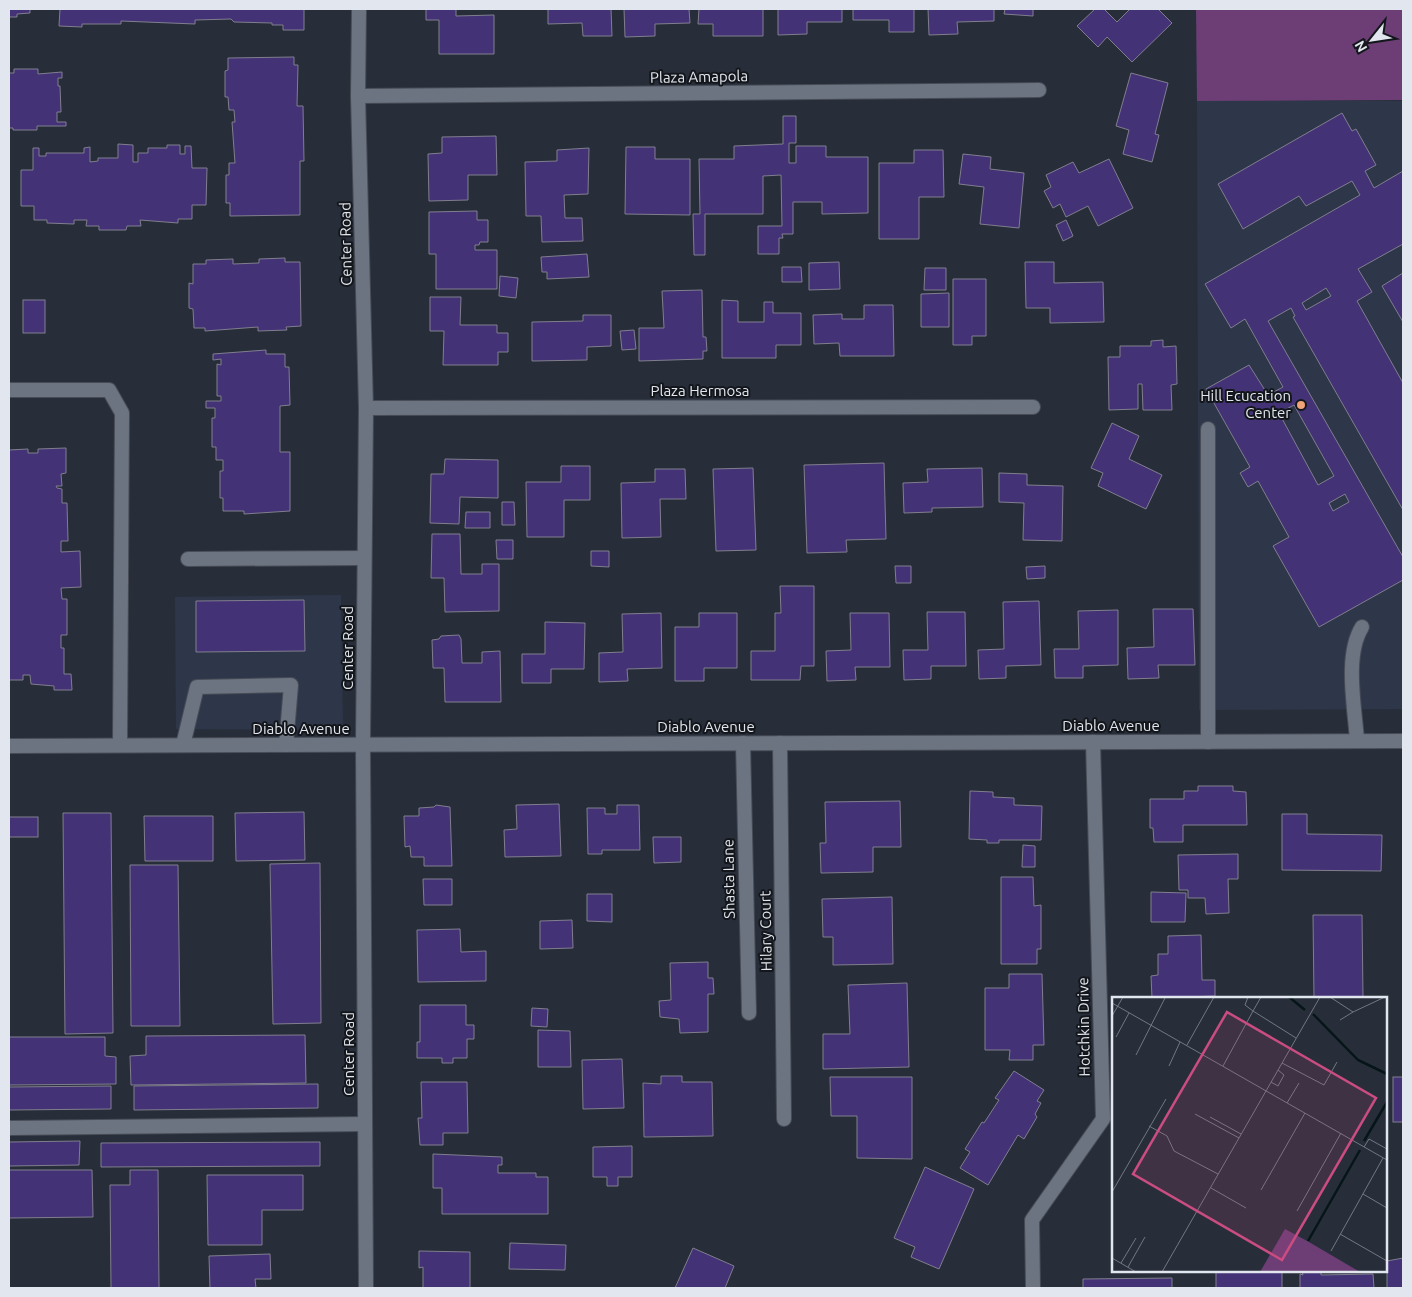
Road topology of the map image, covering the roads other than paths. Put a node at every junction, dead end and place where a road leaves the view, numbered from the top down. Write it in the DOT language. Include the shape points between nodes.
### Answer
graph roads {
  1 [pos="359,9"];
  2 [pos="1039,90"];
  3 [pos="358,96"];
  4 [pos="9,390"];
  5 [pos="1034,407"];
  6 [pos="366,408"];
  7 [pos="1208,429"];
  8 [pos="364,558"];
  9 [pos="188,559"];
  10 [pos="1362,627"];
  11 [pos="1357,741"];
  12 [pos="1403,741"];
  13 [pos="1093,742"];
  14 [pos="1208,742"];
  15 [pos="780,743"];
  16 [pos="743,744"];
  17 [pos="183,745"];
  18 [pos="286,745"];
  19 [pos="363,745"];
  20 [pos="9,746"];
  21 [pos="120,746"];
  22 [pos="748,1013"];
  23 [pos="784,1119"];
  24 [pos="365,1124"];
  25 [pos="9,1128"];
  26 [pos="366,1288"];
  27 [pos="1033,1288"];
  1 -- 3 [label="street, Center Road"];
  2 -- 3 [label="street, Plaza Amapola"];
  3 -- 6 [label="street, Center Road"];
  4 -- 21 [label="street" via="109,390 122,413"];
  5 -- 6 [label="street, Plaza Hermosa"];
  6 -- 8 [label="street, Center Road"];
  7 -- 14 [label="street"];
  8 -- 9 [label="street"];
  8 -- 19 [label="street, Center Road"];
  10 -- 11 [label="street" via="1354,639 1352,660"];
  11 -- 12 [label="street, Diablo Avenue"];
  11 -- 14 [label="street, Diablo Avenue"];
  13 -- 14 [label="street, Diablo Avenue"];
  13 -- 15 [label="street, Diablo Avenue"];
  13 -- 27 [label="street, Hotchkin Drive" via="1103,1120 1032,1220"];
  15 -- 16 [label="street, Diablo Avenue"];
  15 -- 23 [label="street, Hilary Court"];
  16 -- 19 [label="street, Diablo Avenue"];
  16 -- 22 [label="street, Shasta Lane"];
  17 -- 18 [label="street, Diablo Avenue"];
  17 -- 18 [label="street" via="197,687 290,686"];
  17 -- 21 [label="street, Diablo Avenue"];
  18 -- 19 [label="street, Diablo Avenue"];
  19 -- 24 [label="street, Center Road"];
  20 -- 21 [label="street, Diablo Avenue"];
  24 -- 25 [label="street"];
  24 -- 26 [label="street, Center Road"];
}
